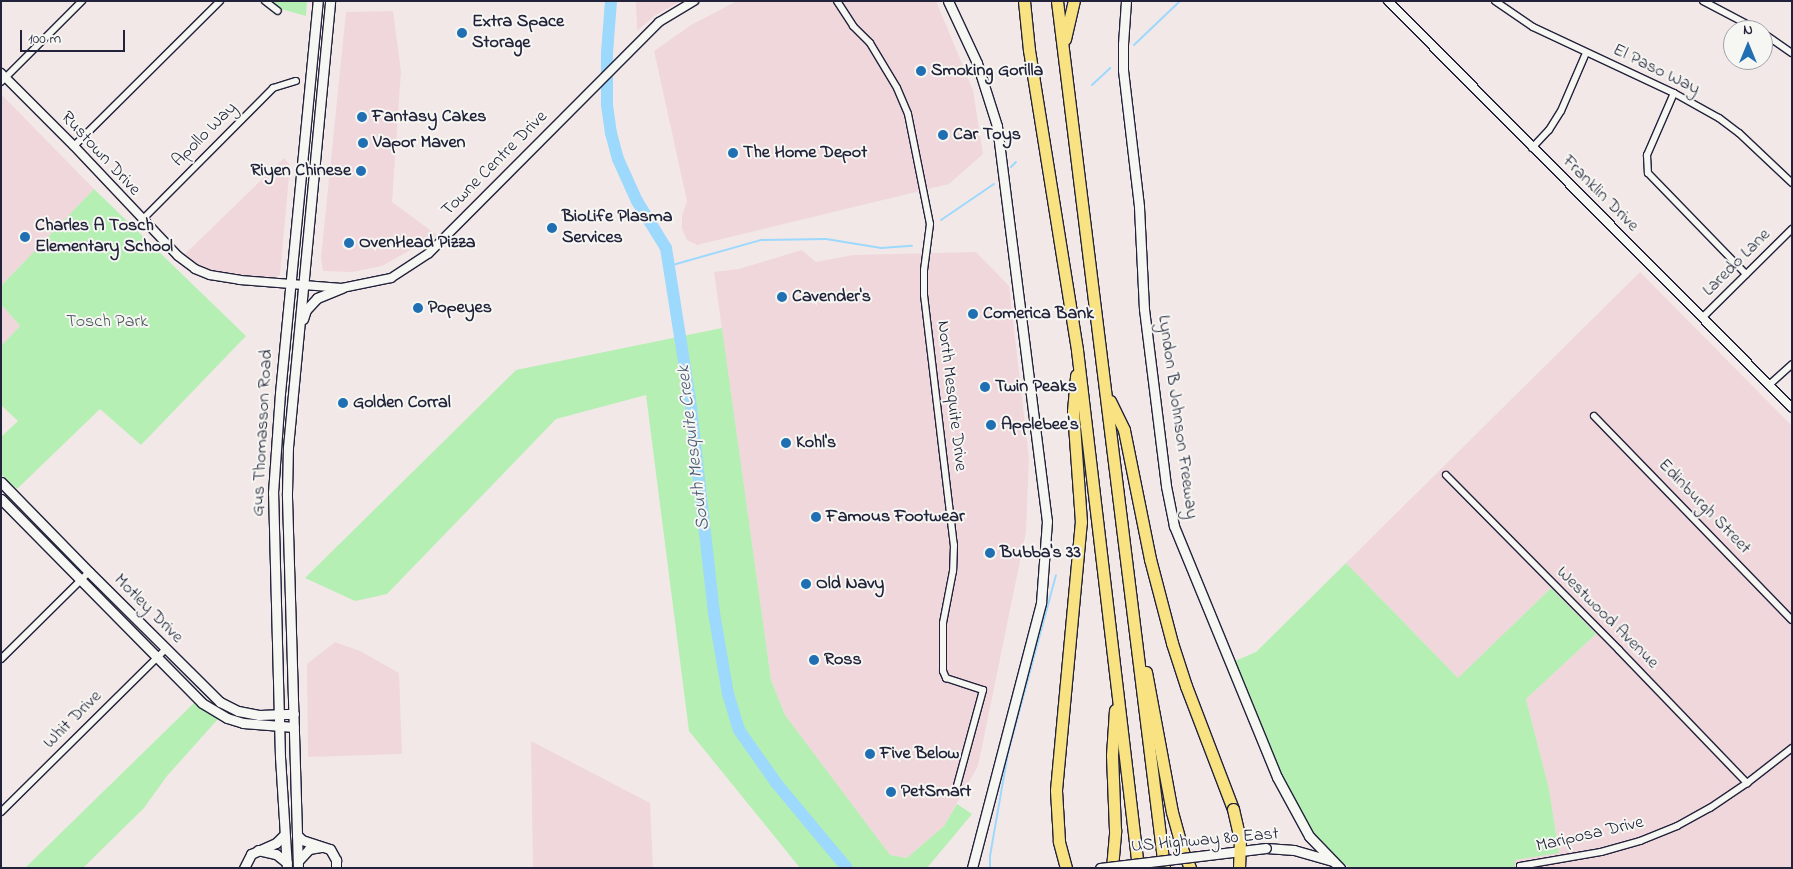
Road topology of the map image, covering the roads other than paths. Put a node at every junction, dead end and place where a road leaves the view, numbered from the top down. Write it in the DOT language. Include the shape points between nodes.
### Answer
graph roads {
  1 [pos="82,1"];
  2 [pos="220,1"];
  3 [pos="265,1"];
  4 [pos="318,1"];
  5 [pos="694,1"];
  6 [pos="837,1"];
  7 [pos="948,1"];
  8 [pos="1022,1"];
  9 [pos="1057,1"];
  10 [pos="1074,1"];
  11 [pos="1126,1"];
  12 [pos="1388,1"];
  13 [pos="1494,1"];
  14 [pos="1703,1"];
  15 [pos="330,4"];
  16 [pos="278,11"];
  17 [pos="1739,20"];
  18 [pos="1773,40"];
  19 [pos="1063,48"];
  20 [pos="1792,53"];
  21 [pos="1586,54"];
  22 [pos="3,78"];
  23 [pos="296,81"];
  24 [pos="1674,93"];
  25 [pos="305,134"];
  26 [pos="318,135"];
  27 [pos="74,146"];
  28 [pos="1532,148"];
  29 [pos="1792,183"];
  30 [pos="142,220"];
  31 [pos="1792,229"];
  32 [pos="1746,274"];
  33 [pos="291,284"];
  34 [pos="303,286"];
  35 [pos="342,288"];
  36 [pos="1702,318"];
  37 [pos="298,331"];
  38 [pos="1077,350"];
  39 [pos="1792,364"];
  40 [pos="1769,385"];
  41 [pos="1105,392"];
  42 [pos="280,393"];
  43 [pos="292,393"];
  44 [pos="1792,408"];
  45 [pos="1594,416"];
  46 [pos="1446,475"];
  47 [pos="1,482"];
  48 [pos="13,493"];
  49 [pos="273,493"];
  50 [pos="287,493"];
  51 [pos="2,502"];
  52 [pos="89,572"];
  53 [pos="81,580"];
  54 [pos="1131,602"];
  55 [pos="1792,620"];
  56 [pos="166,649"];
  57 [pos="157,658"];
  58 [pos="1,659"];
  59 [pos="1117,680"];
  60 [pos="238,711"];
  61 [pos="294,714"];
  62 [pos="279,715"];
  63 [pos="235,721"];
  64 [pos="280,726"];
  65 [pos="294,727"];
  66 [pos="1792,748"];
  67 [pos="1747,783"];
  68 [pos="957,786"];
  69 [pos="296,807"];
  70 [pos="283,808"];
  71 [pos="1,812"];
  72 [pos="297,834"];
  73 [pos="284,835"];
  74 [pos="324,846"];
  75 [pos="258,850"];
  76 [pos="1332,861"];
  77 [pos="298,864"];
  78 [pos="287,866"];
  79 [pos="244,868"];
  80 [pos="336,868"];
  81 [pos="972,868"];
  82 [pos="1066,868"];
  83 [pos="1100,868"];
  84 [pos="1112,868"];
  85 [pos="1138,868"];
  86 [pos="1164,868"];
  87 [pos="1190,868"];
  88 [pos="1239,868"];
  89 [pos="1340,868"];
  90 [pos="1520,868"];
  1 -- 22 [label="street"];
  2 -- 27 [label="street"];
  3 -- 16 [label="street"];
  4 -- 25 [label="main road, Gus Thomasson Road"];
  5 -- 35 [label="street, Towne Centre Drive" via="660,22 429,253 391,278"];
  6 -- 68 [label="street, North Mesquite Drive" via="884,64 908,114 930,224 924,295 954,546 953,571 943,623 942,671 946,678 983,690"];
  7 -- 81 [label="main road" via="977,63 996,126 1047,521 1041,603"];
  8 -- 38 [label="highway"];
  9 -- 19 [label="highway"];
  10 -- 19 [label="highway"];
  11 -- 76 [label="main road, Lyndon B Johnson Freeway" via="1122,44 1139,207 1144,309 1174,526 1277,777 1309,836"];
  12 -- 28 [label="street, Franklin Drive"];
  13 -- 21 [label="street, El Paso Way" via="1533,27"];
  14 -- 17 [label="street"];
  15 -- 26 [label="main road, Gus Thomasson Road"];
  18 -- 20 [label="street"];
  19 -- 41 [label="highway"];
  21 -- 24 [label="street, El Paso Way"];
  21 -- 28 [label="street" via="1561,111"];
  22 -- 27 [label="street, Rustown Drive"];
  23 -- 30 [label="street, Apollo Way" via="273,88"];
  24 -- 29 [label="street, El Paso Way" via="1732,128"];
  24 -- 32 [label="street" via="1647,155 1648,173"];
  25 -- 26 [label="main road"];
  25 -- 33 [label="main road, Gus Thomasson Road"];
  26 -- 34 [label="main road, Gus Thomasson Road"];
  27 -- 30 [label="street, Rustown Drive"];
  28 -- 36 [label="street, Franklin Drive"];
  30 -- 33 [label="street, Rustown Drive" via="181,260 195,269 232,279"];
  31 -- 32 [label="street, Laredo Lane"];
  32 -- 36 [label="street, Laredo Lane"];
  33 -- 34 [label="street, Towne Centre Drive"];
  33 -- 42 [label="main road, Gus Thomasson Road"];
  34 -- 35 [label="street, Towne Centre Drive"];
  34 -- 37 [label="main road, Gus Thomasson Road"];
  35 -- 37 [label="main road" via="322,294 311,304"];
  36 -- 40 [label="street, Franklin Drive"];
  37 -- 43 [label="main road, Gus Thomasson Road"];
  38 -- 59 [label="highway"];
  38 -- 82 [label="highway" via="1073,412 1081,522 1057,774 1059,841"];
  39 -- 40 [label="street"];
  40 -- 44 [label="street, Franklin Drive"];
  41 -- 54 [label="highway"];
  41 -- 88 [label="highway, bridge" via="1124,430 1150,559 1172,643 1233,809 1240,840"];
  42 -- 43 [label="main road"];
  42 -- 49 [label="main road, Gus Thomasson Road"];
  43 -- 50 [label="main road, Gus Thomasson Road"];
  45 -- 55 [label="street, Edinburgh Street"];
  46 -- 67 [label="street, Westwood Avenue"];
  47 -- 48 [label="main road, Motley Drive"];
  48 -- 51 [label="street"];
  48 -- 52 [label="main road, Motley Drive"];
  49 -- 50 [label="main road"];
  49 -- 62 [label="main road, Gus Thomasson Road"];
  50 -- 61 [label="main road, Gus Thomasson Road"];
  51 -- 53 [label="main road, Motley Drive"];
  52 -- 53 [label="street"];
  52 -- 56 [label="main road, Motley Drive"];
  53 -- 57 [label="main road, Motley Drive"];
  53 -- 58 [label="street"];
  54 -- 86 [label="highway"];
  54 -- 87 [label="highway" via="1172,812"];
  56 -- 57 [label="street, Whit Drive"];
  56 -- 60 [label="main road, Motley Drive" via="220,702"];
  57 -- 63 [label="main road, Motley Drive" via="202,703"];
  57 -- 71 [label="street, Whit Drive"];
  59 -- 84 [label="highway" via="1112,756 1115,830"];
  59 -- 85 [label="highway"];
  60 -- 62 [label="main road, Motley Drive" via="259,716"];
  60 -- 63 [label="main road"];
  61 -- 62 [label="main road, Motley Drive"];
  61 -- 65 [label="main road, Gus Thomasson Road"];
  62 -- 64 [label="main road, Gus Thomasson Road"];
  63 -- 64 [label="main road, Motley Drive"];
  64 -- 65 [label="main road, Motley Drive"];
  64 -- 70 [label="main road, Gus Thomasson Road"];
  65 -- 69 [label="main road, Gus Thomasson Road"];
  66 -- 67 [label="street, Mariposa Drive"];
  67 -- 90 [label="street, Mariposa Drive" via="1694,817 1640,841 1599,853"];
  69 -- 70 [label="main road"];
  69 -- 72 [label="main road, Gus Thomasson Road"];
  70 -- 73 [label="main road, Gus Thomasson Road"];
  72 -- 74 [label="main road" via="302,840"];
  72 -- 77 [label="main road, Gus Thomasson Road"];
  73 -- 75 [label="main road" via="276,843"];
  73 -- 78 [label="main road, Gus Thomasson Road"];
  74 -- 77 [label="main road" via="309,849"];
  74 -- 80 [label="main road" via="330,849 336,860"];
  75 -- 78 [label="main road" via="276,854"];
  75 -- 79 [label="main road" via="246,860"];
  76 -- 83 [label="main road, US Highway 80 East, bridge" via="1294,850 1266,848"];
  76 -- 89 [label="main road, US Highway 80 East"];
}
